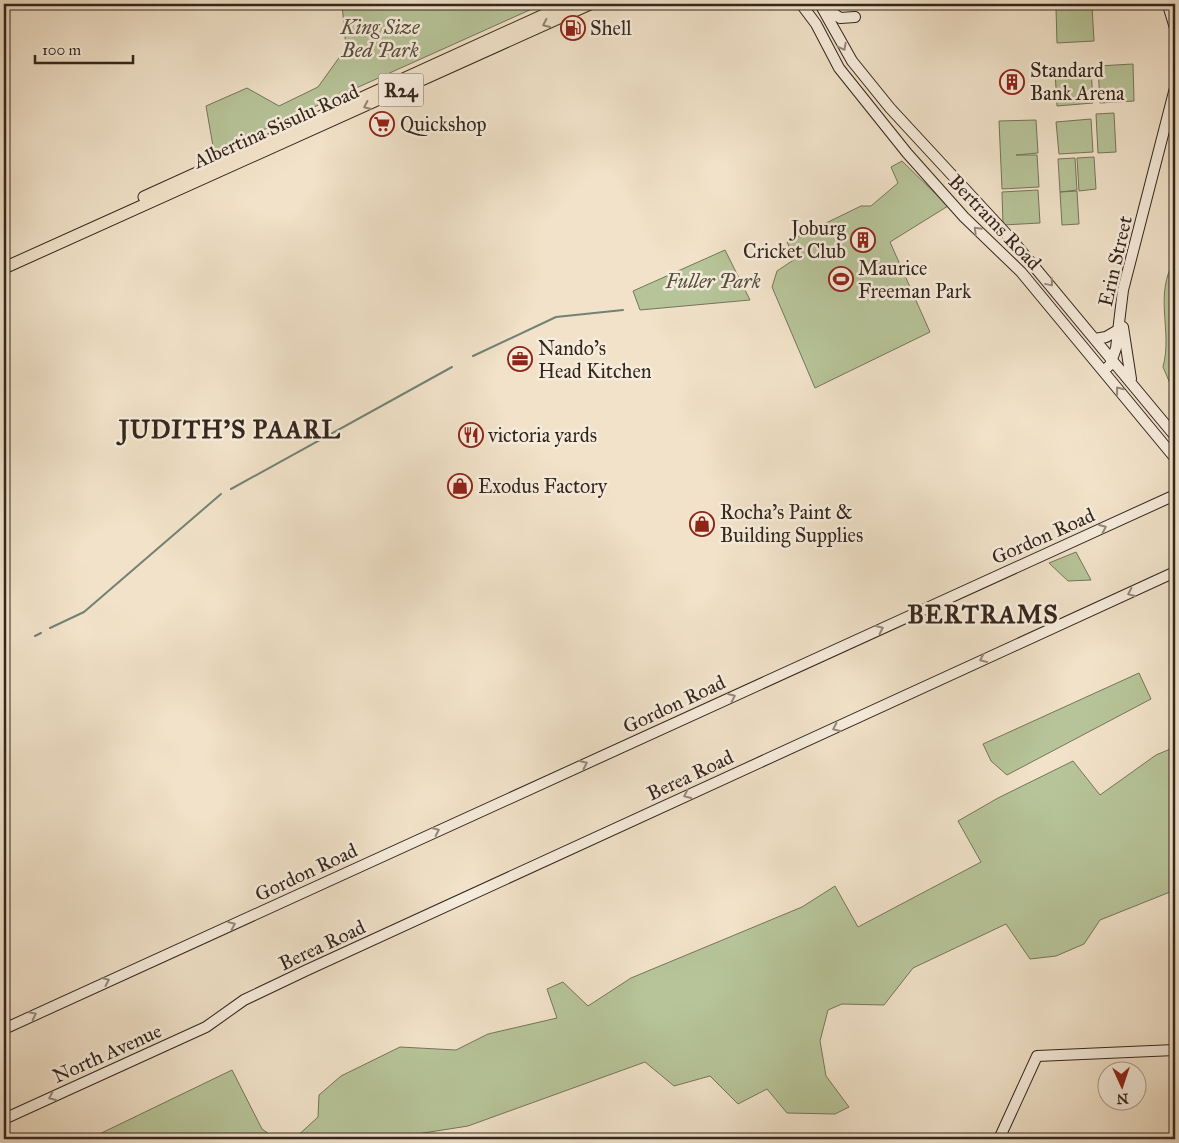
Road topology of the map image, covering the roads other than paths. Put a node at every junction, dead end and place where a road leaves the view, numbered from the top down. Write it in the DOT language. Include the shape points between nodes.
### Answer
graph roads {
  1 [pos="568,4"];
  2 [pos="590,4"];
  3 [pos="802,4"];
  4 [pos="820,4"];
  5 [pos="1168,4"];
  6 [pos="1175,13"];
  7 [pos="855,17"];
  8 [pos="1175,28"];
  9 [pos="1175,88"];
  10 [pos="1174,111"];
  11 [pos="4,261"];
  12 [pos="4,268"];
  13 [pos="1120,314"];
  14 [pos="1118,330"];
  15 [pos="1095,338"];
  16 [pos="1113,359"];
  17 [pos="1103,371"];
  18 [pos="1133,384"];
  19 [pos="1175,436"];
  20 [pos="1175,458"];
  21 [pos="1175,495"];
  22 [pos="1175,572"];
  23 [pos="222,1016"];
  24 [pos="4,1029"];
  25 [pos="1175,1050"];
  26 [pos="4,1119"];
  27 [pos="999,1139"];
  1 -- 11 [label="main road, Albertina Sisulu Road / R24"];
  2 -- 12 [label="main road, Albertina Sisulu Road / R24, one-way"];
  17 -- 3 [label="street, Bertrams Road, one-way" via="1021,272 917,165 839,68"];
  4 -- 7 [label="street" via="840,18"];
  4 -- 15 [label="street, Bertrams Road, one-way" via="848,55 885,102 1013,241"];
  5 -- 6 [label="street"];
  5 -- 8 [label="street"];
  9 -- 10 [label="street, Erin Street"];
  10 -- 13 [label="street, Erin Street" via="1123,290"];
  13 -- 14 [label="street, Erin Street"];
  13 -- 18 [label="street"];
  14 -- 15 [label="street" via="1106,337"];
  14 -- 16 [label="street, Erin Street"];
  15 -- 16 [label="street, Bertrams Road"];
  16 -- 17 [label="street"];
  16 -- 18 [label="street, Bertrams Road"];
  20 -- 17 [label="street, Bertrams Road, one-way"];
  18 -- 19 [label="street, Bertrams Road"];
  24 -- 21 [label="street, Gordon Road, one-way"];
  22 -- 23 [label="street, Berea Road, one-way" via="307,970 244,1000"];
  23 -- 26 [label="street, North Avenue, one-way" via="191,1034"];
  25 -- 27 [label="street" via="1037,1056"];
}
